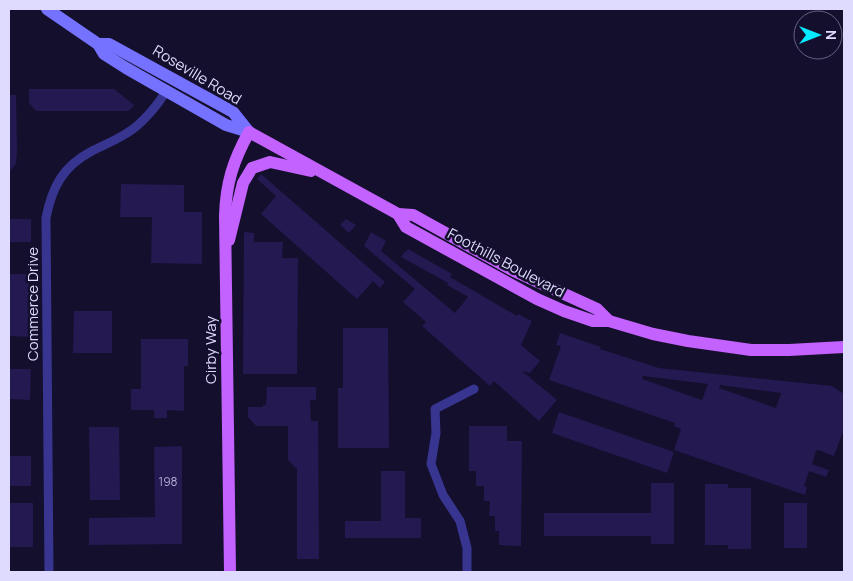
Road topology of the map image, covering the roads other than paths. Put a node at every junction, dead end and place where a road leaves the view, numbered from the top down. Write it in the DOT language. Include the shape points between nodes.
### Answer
graph roads {
  1 [pos="47,9"];
  2 [pos="98,44"];
  3 [pos="166,91"];
  4 [pos="249,132"];
  5 [pos="328,175"];
  6 [pos="225,256"];
  7 [pos="844,347"];
  8 [pos="474,389"];
  9 [pos="49,572"];
  10 [pos="230,572"];
  11 [pos="467,572"];
  1 -- 2 [label="main road, Roseville Road"];
  2 -- 3 [label="main road, Roseville Road" via="104,54"];
  2 -- 4 [label="main road, Roseville Road" via="109,44 232,112"];
  3 -- 4 [label="main road, Roseville Road" via="226,125"];
  3 -- 9 [label="street, Commerce Drive" via="160,103 129,132 75,161 54,188 49,202 46,218"];
  4 -- 5 [label="main road, Foothills Boulevard"];
  4 -- 6 [label="main road, Cirby Way" via="237,155 227,188"];
  5 -- 6 [label="main road" via="270,162 252,168 243,183"];
  5 -- 7 [label="main road, Foothills Boulevard" via="398,214 413,215 514,271 597,309 609,321 653,334 751,350"];
  6 -- 10 [label="main road, Cirby Way"];
  8 -- 11 [label="street" via="435,409 436,433 431,464 443,496 460,521 467,548"];
}
